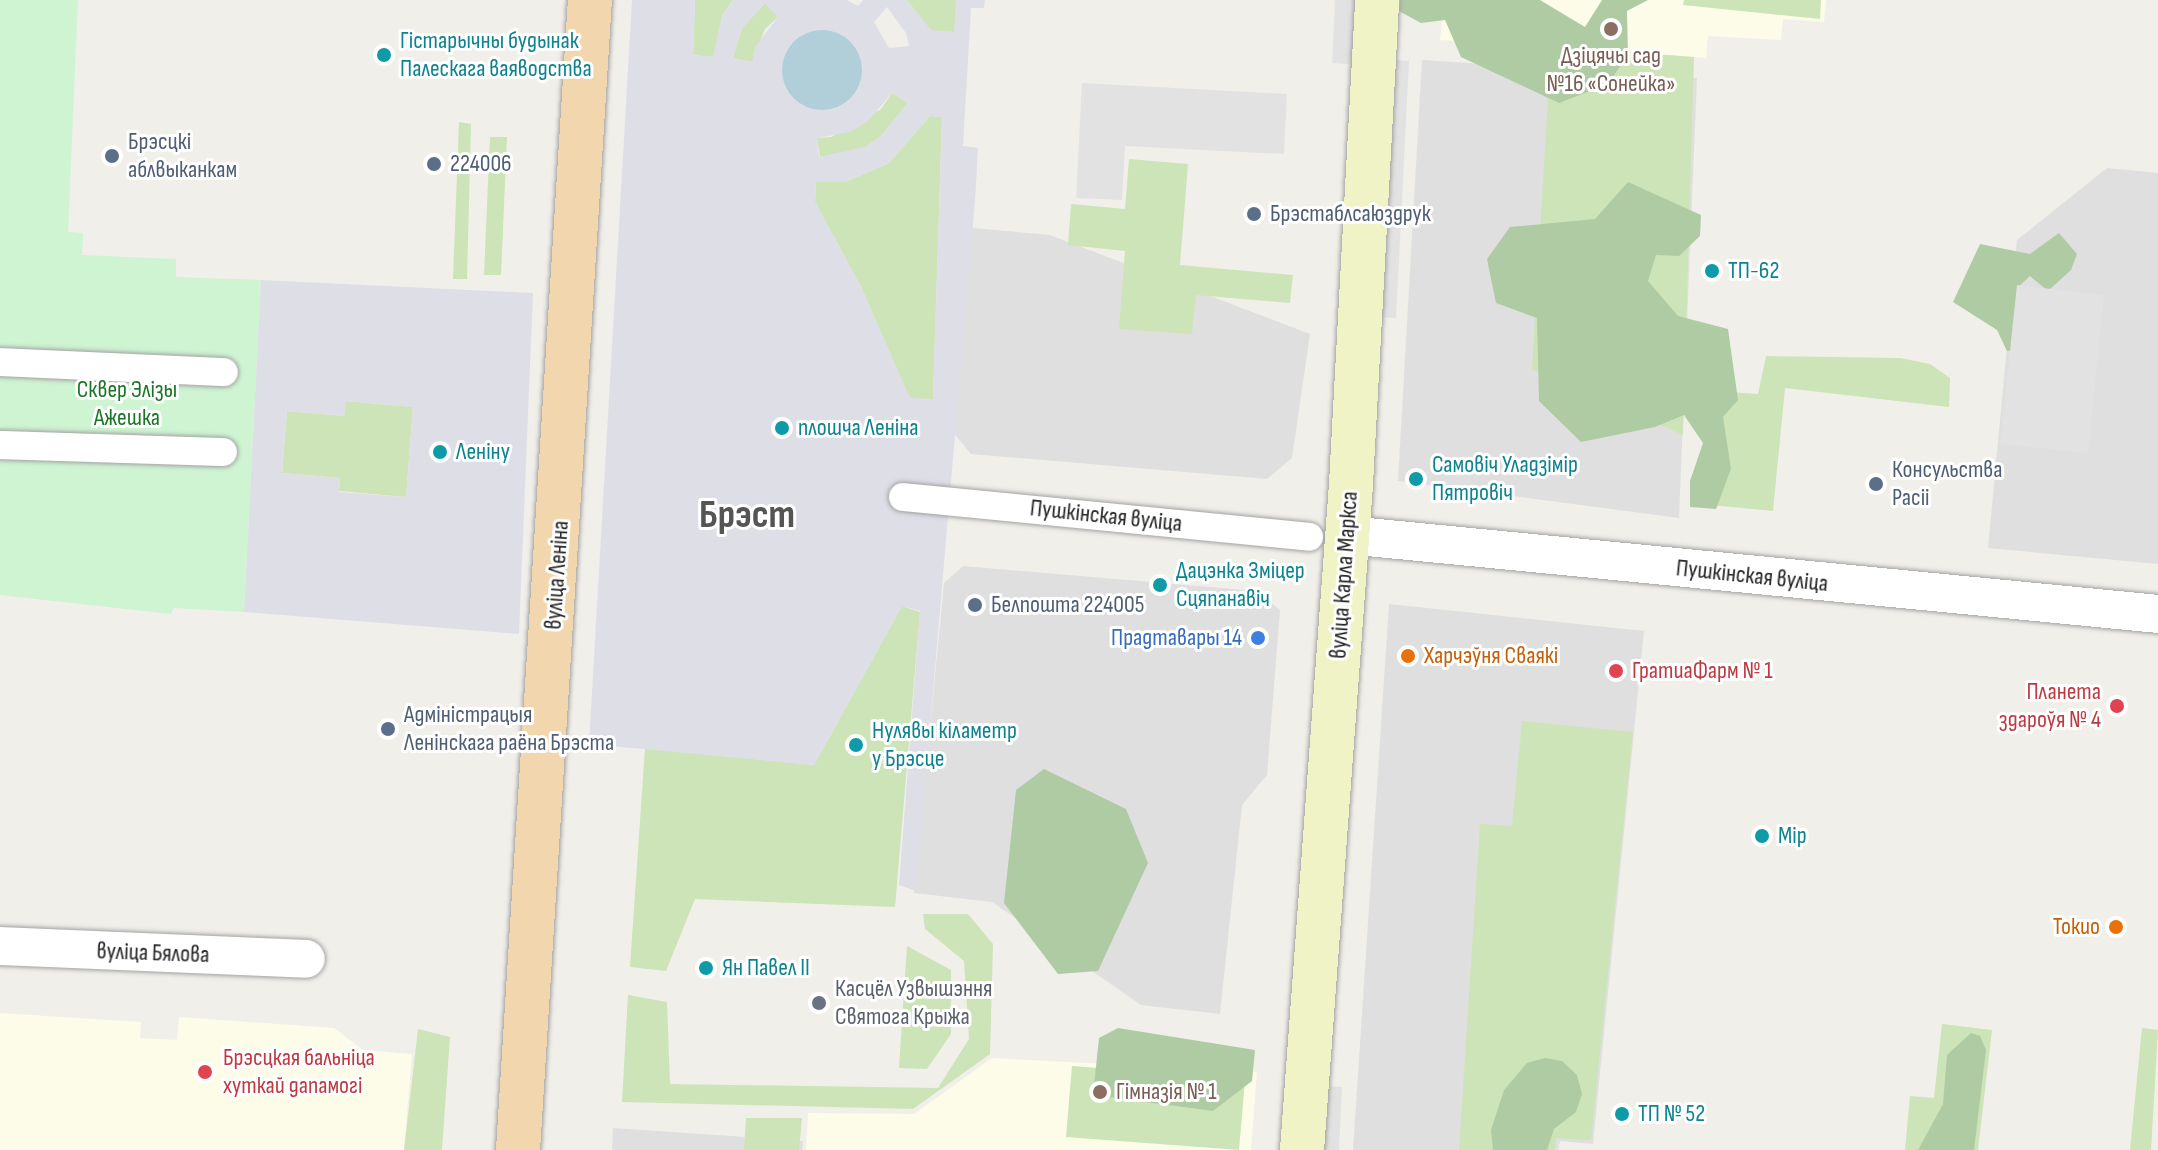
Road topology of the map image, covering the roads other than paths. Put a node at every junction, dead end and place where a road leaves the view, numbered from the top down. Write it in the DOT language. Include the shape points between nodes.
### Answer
graph roads {
  1 [pos="590,0"];
  2 [pos="1377,0"];
  3 [pos="0,362"];
  4 [pos="224,372"];
  5 [pos="0,445"];
  6 [pos="223,452"];
  7 [pos="903,497"];
  8 [pos="1328,536"];
  9 [pos="2158,614"];
  10 [pos="0,946"];
  11 [pos="306,959"];
  12 [pos="518,1150"];
  13 [pos="1302,1150"];
  1 -- 12 [label="main road, вуліца Леніна"];
  2 -- 8 [label="main road, вуліца Карла Маркса"];
  3 -- 4 [label="street"];
  5 -- 6 [label="street"];
  7 -- 8 [label="street, Пушкінская вуліца"];
  8 -- 9 [label="street, Пушкінская вуліца"];
  8 -- 13 [label="main road, вуліца Карла Маркса"];
  10 -- 11 [label="street, вуліца Бялова"];
}
